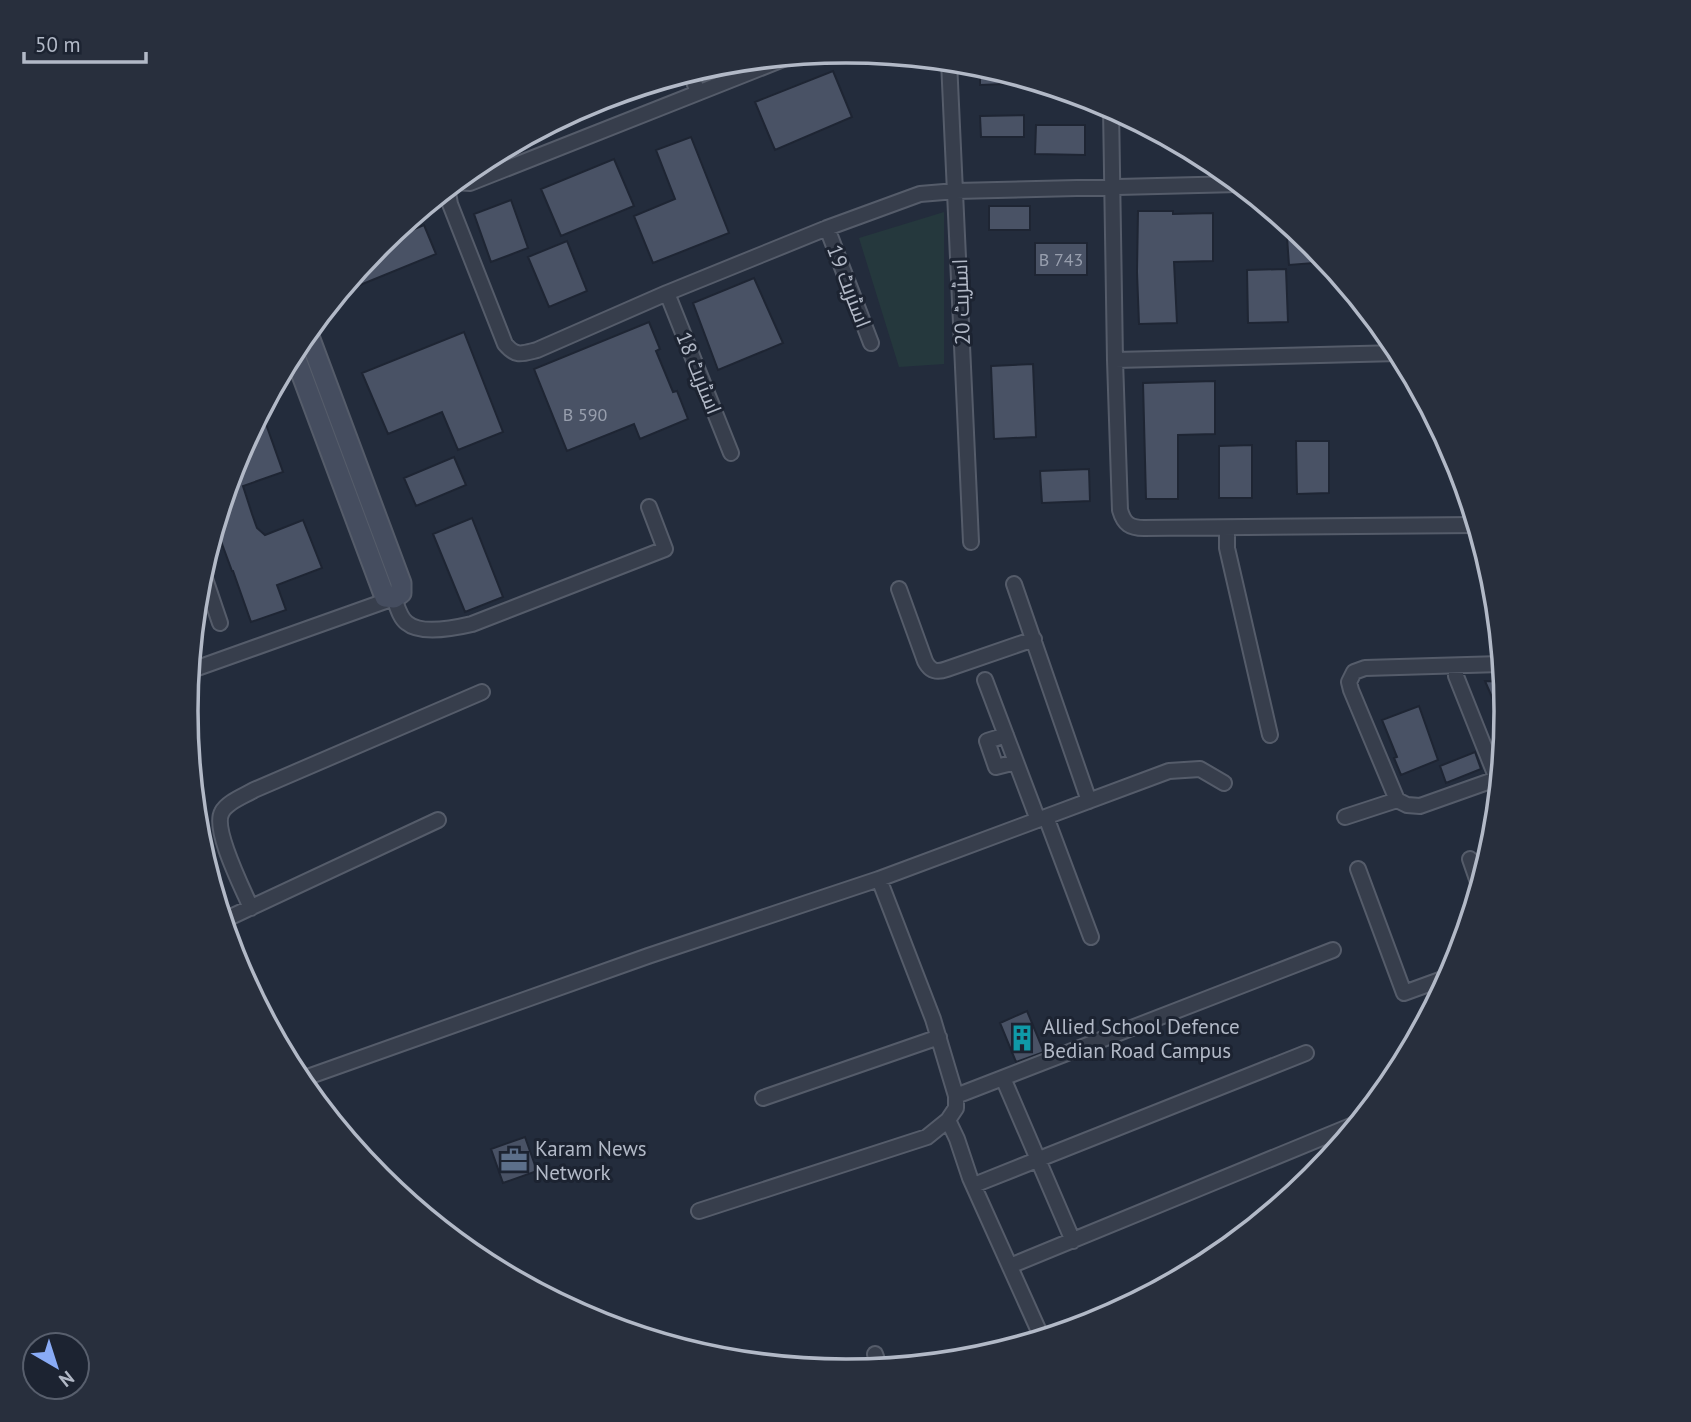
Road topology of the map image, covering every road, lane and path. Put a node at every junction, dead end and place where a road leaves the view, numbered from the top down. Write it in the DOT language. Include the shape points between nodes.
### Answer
graph roads {
  1 [pos="755,70"];
  2 [pos="950,72"];
  3 [pos="694,81"];
  4 [pos="698,92"];
  5 [pos="1111,120"];
  6 [pos="470,183"];
  7 [pos="1223,184"];
  8 [pos="1112,186"];
  9 [pos="956,191"];
  10 [pos="449,199"];
  11 [pos="827,228"];
  12 [pos="667,293"];
  13 [pos="872,343"];
  14 [pos="312,344"];
  15 [pos="1385,353"];
  16 [pos="1115,360"];
  17 [pos="298,365"];
  18 [pos="732,453"];
  19 [pos="649,507"];
  20 [pos="1466,526"];
  21 [pos="1227,528"];
  22 [pos="971,542"];
  23 [pos="1014,584"];
  24 [pos="899,589"];
  25 [pos="209,591"];
  26 [pos="394,598"];
  27 [pos="220,623"];
  28 [pos="1034,639"];
  29 [pos="1492,664"];
  30 [pos="1456,666"];
  31 [pos="199,667"];
  32 [pos="985,680"];
  33 [pos="482,692"];
  34 [pos="1006,735"];
  35 [pos="1270,735"];
  36 [pos="1016,762"];
  37 [pos="1491,762"];
  38 [pos="1489,782"];
  39 [pos="1224,783"];
  40 [pos="1397,800"];
  41 [pos="1088,801"];
  42 [pos="1345,817"];
  43 [pos="1042,819"];
  44 [pos="438,820"];
  45 [pos="1470,859"];
  46 [pos="1359,869"];
  47 [pos="1473,869"];
  48 [pos="879,879"];
  49 [pos="250,908"];
  50 [pos="231,917"];
  51 [pos="1091,937"];
  52 [pos="1333,950"];
  53 [pos="1433,984"];
  54 [pos="939,1037"];
  55 [pos="1306,1053"];
  56 [pos="310,1076"];
  57 [pos="1003,1078"];
  58 [pos="956,1096"];
  59 [pos="763,1098"];
  60 [pos="948,1120"];
  61 [pos="1339,1131"];
  62 [pos="1037,1160"];
  63 [pos="974,1185"];
  64 [pos="699,1211"];
  65 [pos="1073,1241"];
  66 [pos="1010,1266"];
  67 [pos="1038,1330"];
  1 -- 4 [label="street"];
  2 -- 9 [label="street, اسٹریٹ 20"];
  3 -- 4 [label="street"];
  4 -- 6 [label="street"];
  5 -- 8 [label="street"];
  7 -- 8 [label="street"];
  8 -- 9 [label="street"];
  8 -- 16 [label="street"];
  9 -- 11 [label="street" via="920,194"];
  9 -- 22 [label="street, اسٹریٹ 20"];
  10 -- 12 [label="street" via="512,352 537,350"];
  11 -- 12 [label="street"];
  11 -- 13 [label="street, اسٹریٹ 19"];
  12 -- 18 [label="street, اسٹریٹ 18"];
  14 -- 26 [label="street" via="401,583 401,593"];
  15 -- 16 [label="street"];
  16 -- 21 [label="street" via="1123,519 1136,528"];
  17 -- 26 [label="street" via="385,597"];
  19 -- 26 [label="street" via="664,549 472,624 431,629 413,626 405,622"];
  20 -- 21 [label="street"];
  21 -- 35 [label="street" via="1227,548"];
  23 -- 28 [label="street"];
  24 -- 28 [label="street" via="925,661 935,671"];
  25 -- 27 [label="street"];
  26 -- 31 [label="street"];
  28 -- 41 [label="street"];
  29 -- 30 [label="street"];
  30 -- 37 [label="street"];
  30 -- 40 [label="street" via="1365,668 1350,677 1351,691"];
  32 -- 34 [label="street"];
  33 -- 49 [label="street" via="254,790 222,812 222,838"];
  34 -- 36 [label="street"];
  34 -- 36 [label="street" via="986,741 996,767"];
  36 -- 43 [label="street"];
  38 -- 40 [label="street" via="1420,806"];
  39 -- 41 [label="street" via="1200,769 1170,771"];
  40 -- 42 [label="street"];
  41 -- 43 [label="street"];
  43 -- 48 [label="street"];
  43 -- 51 [label="street"];
  44 -- 49 [label="street"];
  45 -- 47 [label="street"];
  46 -- 53 [label="street" via="1404,993"];
  48 -- 54 [label="street"];
  48 -- 56 [label="street"];
  49 -- 50 [label="street"];
  52 -- 57 [label="street"];
  54 -- 58 [label="street"];
  54 -- 59 [label="street"];
  55 -- 62 [label="street"];
  57 -- 58 [label="street"];
  57 -- 62 [label="street"];
  58 -- 60 [label="street" via="956,1108"];
  60 -- 63 [label="street"];
  60 -- 64 [label="street" via="927,1136"];
  61 -- 65 [label="street"];
  62 -- 63 [label="street"];
  62 -- 65 [label="street"];
  63 -- 66 [label="street"];
  65 -- 66 [label="street"];
  66 -- 67 [label="street"];
}
